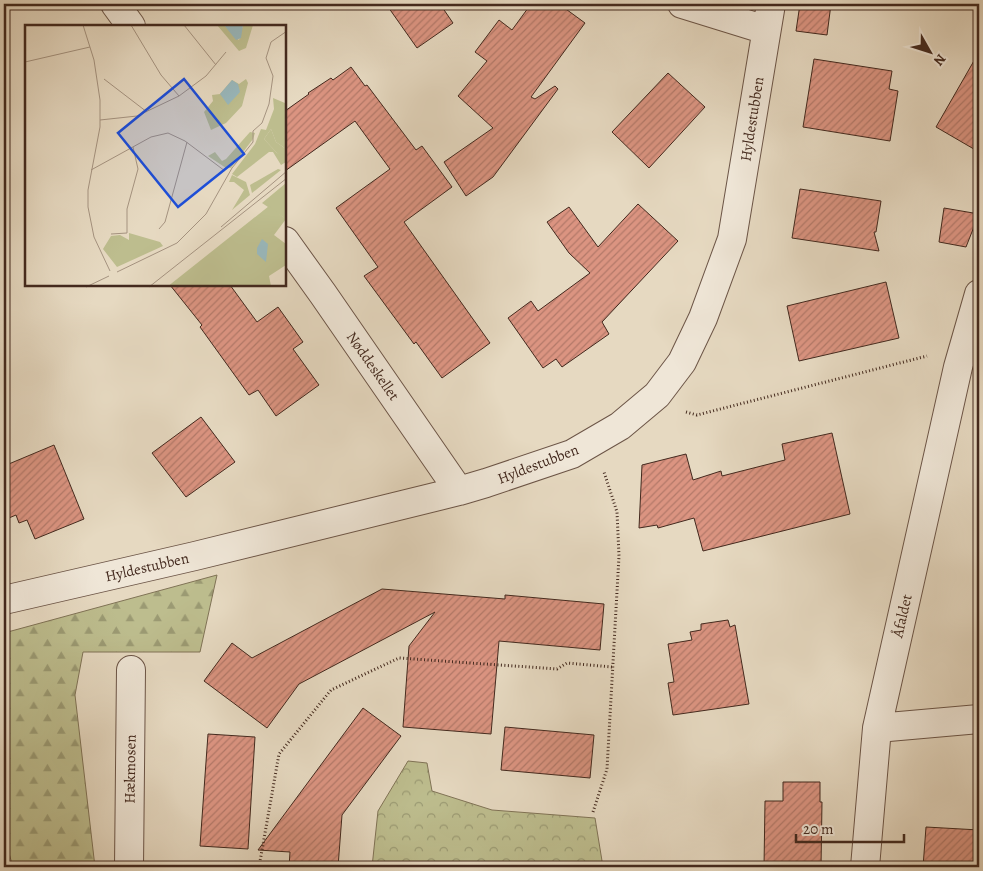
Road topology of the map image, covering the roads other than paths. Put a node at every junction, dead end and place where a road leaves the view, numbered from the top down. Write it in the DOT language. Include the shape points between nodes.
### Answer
graph roads {
  1 [pos="115,4"];
  2 [pos="682,4"];
  3 [pos="771,4"];
  4 [pos="130,25"];
  5 [pos="766,30"];
  6 [pos="286,242"];
  7 [pos="979,294"];
  8 [pos="967,358"];
  9 [pos="459,491"];
  10 [pos="4,600"];
  11 [pos="131,670"];
  12 [pos="979,719"];
  13 [pos="877,728"];
  14 [pos="129,867"];
  15 [pos="865,867"];
  1 -- 4 [label="street"];
  2 -- 5 [label="street"];
  3 -- 5 [label="street, Hyldestubben"];
  5 -- 9 [label="street, Hyldestubben" via="732,239 703,318 682,362 657,395 620,426 572,454"];
  6 -- 9 [label="street, Nøddeskellet"];
  7 -- 8 [label="street, Åfaldet"];
  8 -- 13 [label="street, Åfaldet"];
  9 -- 10 [label="street, Hyldestubben"];
  11 -- 14 [label="street, Hækmosen"];
  12 -- 13 [label="street"];
  13 -- 15 [label="street, Åfaldet"];
}
